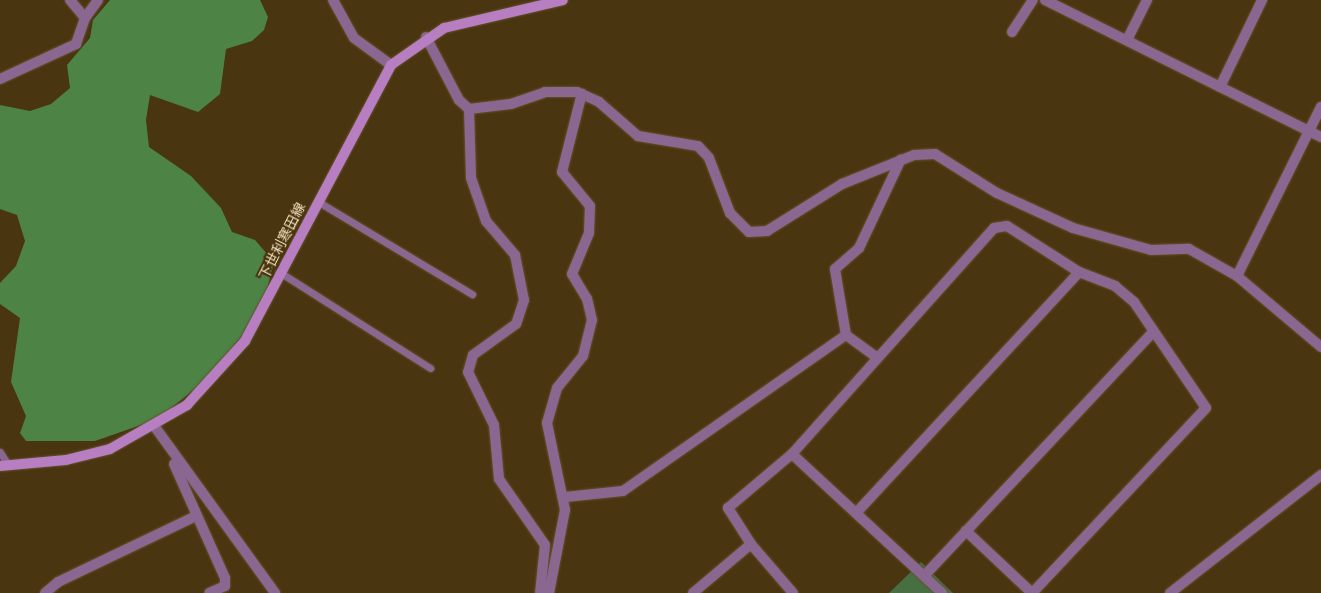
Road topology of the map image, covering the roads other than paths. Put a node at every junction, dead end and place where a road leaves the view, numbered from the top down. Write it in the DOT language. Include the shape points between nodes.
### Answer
graph roads {
  1 [pos="70,0"];
  2 [pos="98,0"];
  3 [pos="333,0"];
  4 [pos="563,0"];
  5 [pos="1032,0"];
  6 [pos="1045,0"];
  7 [pos="1147,0"];
  8 [pos="1262,0"];
  9 [pos="530,3"];
  10 [pos="85,18"];
  11 [pos="1012,32"];
  12 [pos="426,37"];
  13 [pos="1127,40"];
  14 [pos="391,65"];
  15 [pos="0,79"];
  16 [pos="1220,87"];
  17 [pos="582,93"];
  18 [pos="1321,107"];
  19 [pos="469,109"];
  20 [pos="1309,131"];
  21 [pos="1321,137"];
  22 [pos="901,160"];
  23 [pos="317,202"];
  24 [pos="1078,272"];
  25 [pos="281,274"];
  26 [pos="1236,276"];
  27 [pos="472,294"];
  28 [pos="1153,332"];
  29 [pos="846,335"];
  30 [pos="1320,343"];
  31 [pos="878,358"];
  32 [pos="430,368"];
  33 [pos="155,427"];
  34 [pos="168,449"];
  35 [pos="0,452"];
  36 [pos="792,454"];
  37 [pos="4,466"];
  38 [pos="1321,475"];
  39 [pos="564,497"];
  40 [pos="857,512"];
  41 [pos="196,516"];
  42 [pos="966,531"];
  43 [pos="751,544"];
  44 [pos="924,576"];
  45 [pos="45,593"];
  46 [pos="209,593"];
  47 [pos="275,593"];
  48 [pos="540,593"];
  49 [pos="549,593"];
  50 [pos="693,593"];
  51 [pos="793,593"];
  52 [pos="942,593"];
  53 [pos="1170,593"];
  1 -- 10 [label="street"];
  2 -- 10 [label="street"];
  3 -- 14 [label="street" via="354,38"];
  4 -- 9 [label="main road, 下世利寒田線"];
  5 -- 11 [label="street"];
  6 -- 13 [label="street"];
  7 -- 13 [label="street"];
  8 -- 16 [label="street"];
  9 -- 12 [label="main road, 下世利寒田線" via="464,21"];
  10 -- 15 [label="street" via="76,44"];
  12 -- 14 [label="main road, 下世利寒田線"];
  12 -- 19 [label="street" via="459,100"];
  13 -- 16 [label="street"];
  14 -- 23 [label="main road, 下世利寒田線"];
  16 -- 20 [label="street"];
  17 -- 19 [label="street" via="545,92 511,104"];
  17 -- 22 [label="street" via="638,136 689,142 702,149 730,213 749,232 767,231 829,190"];
  17 -- 39 [label="street" via="562,172 590,206 591,224 572,274 587,299 591,333 579,364 554,396 547,424"];
  18 -- 20 [label="street"];
  19 -- 48 [label="street" via="471,178 486,221 515,255 524,300 516,324 473,355 468,372 494,424 499,479 545,545"];
  20 -- 21 [label="street"];
  20 -- 26 [label="street"];
  22 -- 26 [label="street" via="925,153 942,156 997,193 1072,228 1151,250 1189,249"];
  22 -- 29 [label="street" via="859,248 835,269"];
  23 -- 25 [label="main road, 下世利寒田線"];
  23 -- 27 [label="lane"];
  24 -- 28 [label="street" via="1115,286 1134,302"];
  24 -- 31 [label="street" via="1007,226 994,228"];
  24 -- 40 [label="street"];
  25 -- 32 [label="lane"];
  25 -- 33 [label="main road, 下世利寒田線" via="228,364 198,396"];
  26 -- 30 [label="street"];
  28 -- 42 [label="street"];
  28 -- 42 [label="street" via="1206,408 1032,593"];
  29 -- 31 [label="street"];
  29 -- 39 [label="street" via="623,491"];
  31 -- 36 [label="street"];
  33 -- 34 [label="street"];
  33 -- 37 [label="main road, 下世利寒田線" via="98,452"];
  34 -- 41 [label="street"];
  34 -- 47 [label="street"];
  35 -- 37 [label="lane"];
  36 -- 40 [label="street"];
  36 -- 43 [label="street" via="728,508"];
  38 -- 53 [label="street"];
  39 -- 49 [label="street"];
  40 -- 44 [label="street"];
  41 -- 45 [label="street" via="58,582"];
  41 -- 46 [label="street" via="224,578 225,586"];
  42 -- 44 [label="street"];
  43 -- 50 [label="street"];
  43 -- 51 [label="street"];
  44 -- 52 [label="street"];
}
